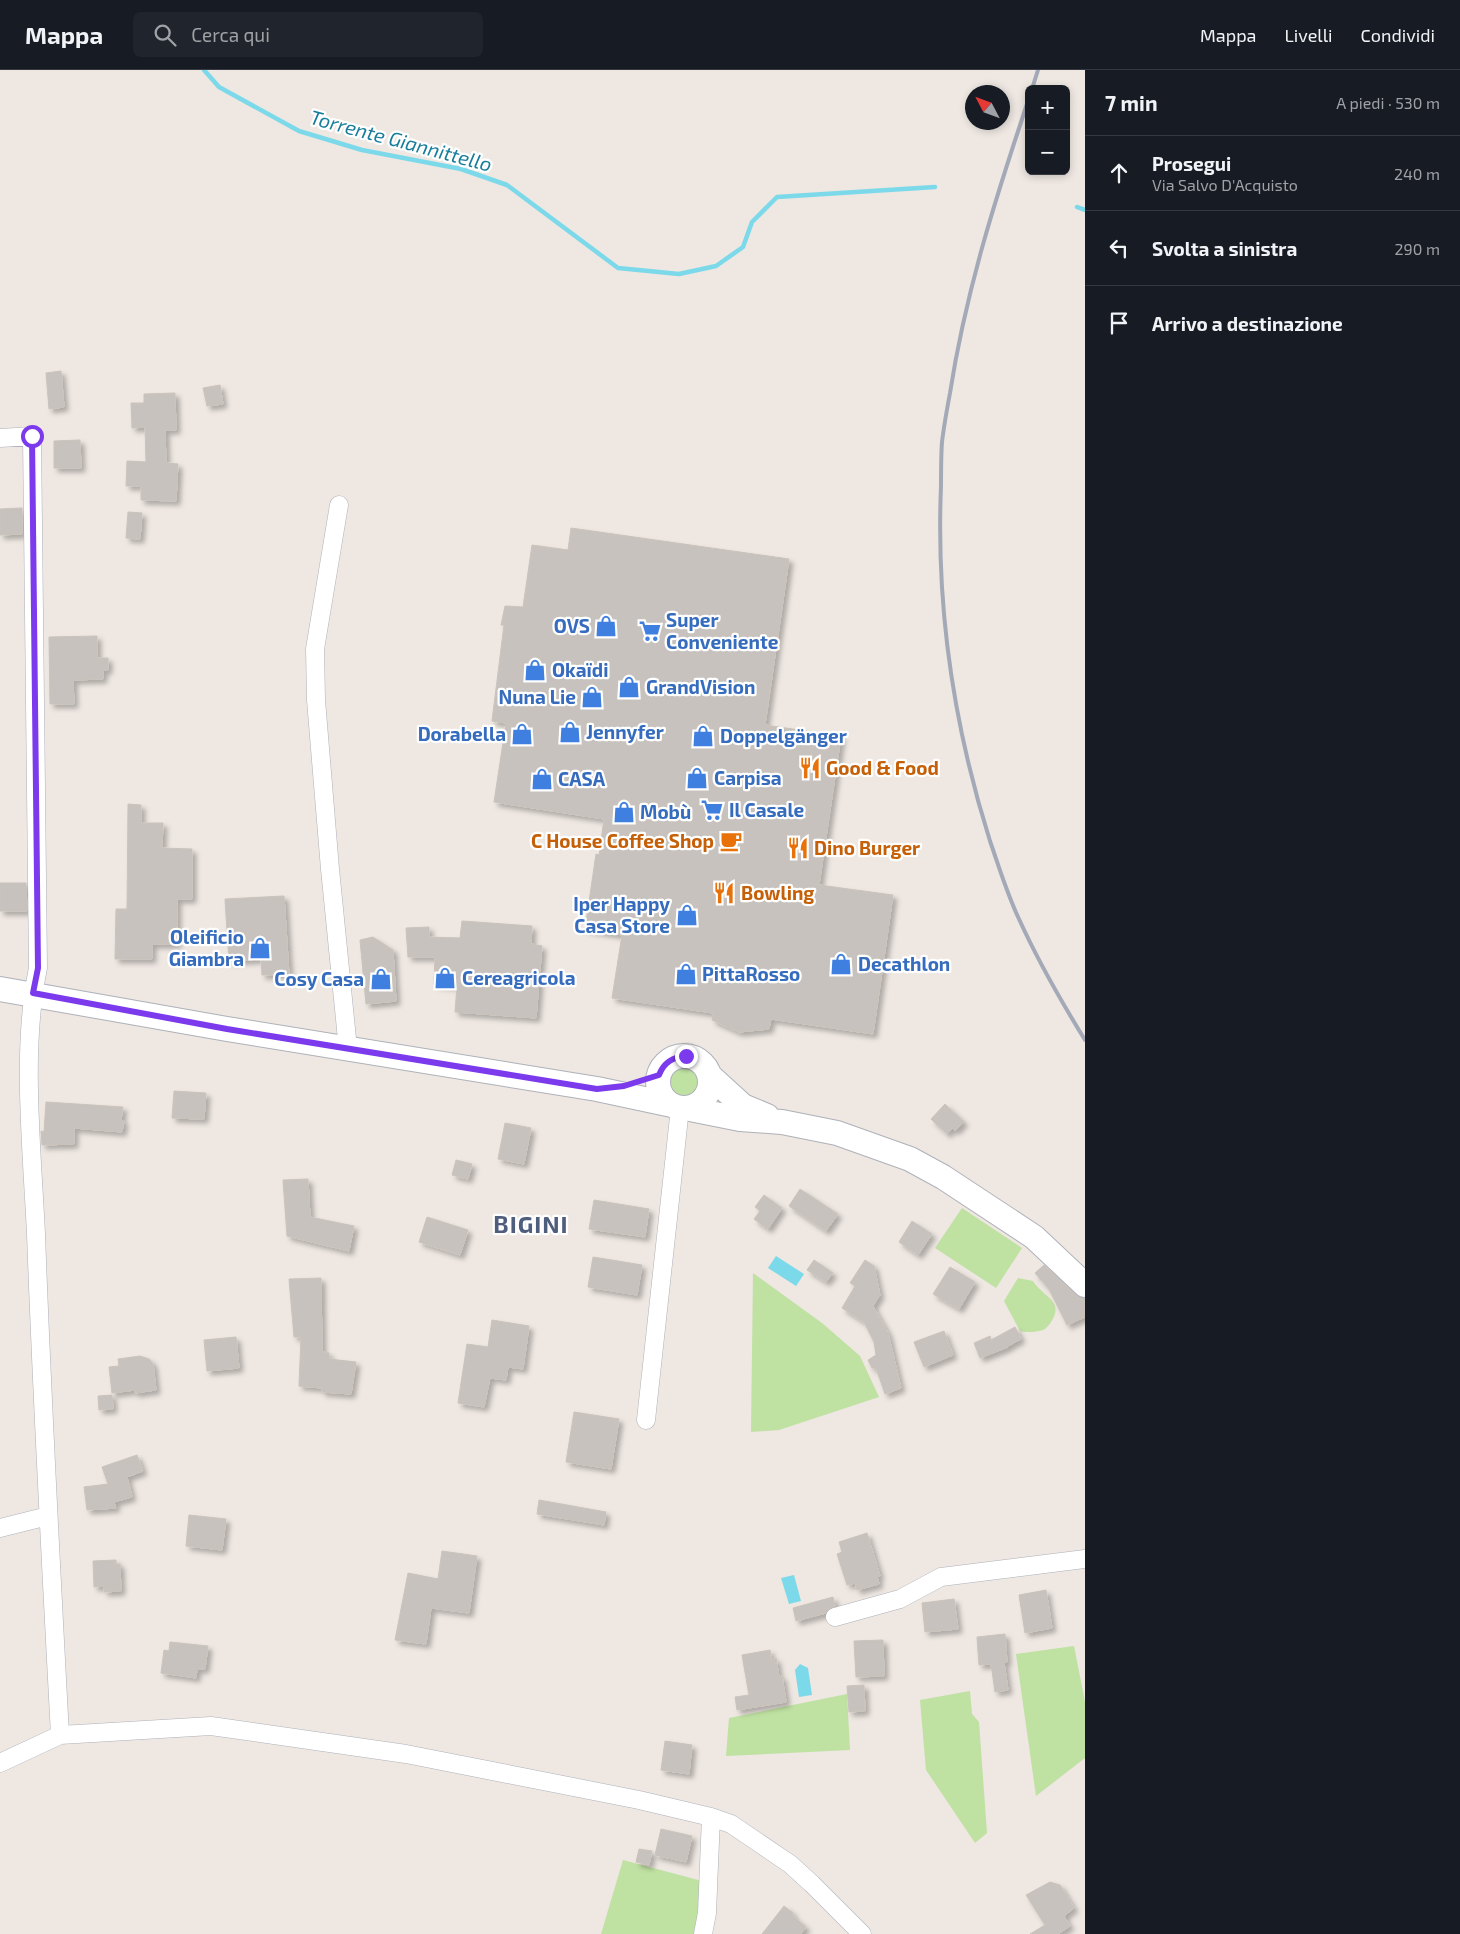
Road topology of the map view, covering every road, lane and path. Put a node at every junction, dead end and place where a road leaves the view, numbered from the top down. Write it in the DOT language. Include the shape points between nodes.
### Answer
graph roads {
  1 [pos="0,438"];
  2 [pos="339,505"];
  3 [pos="0,989"];
  4 [pos="33,993"];
  5 [pos="348,1049"];
  6 [pos="659,1075"];
  7 [pos="709,1075"];
  8 [pos="597,1089"];
  9 [pos="679,1107"];
  10 [pos="782,1122"];
  11 [pos="1085,1285"];
  12 [pos="646,1420"];
  13 [pos="48,1516"];
  14 [pos="0,1528"];
  15 [pos="1085,1559"];
  16 [pos="835,1617"];
  17 [pos="60,1736"];
  18 [pos="0,1763"];
  19 [pos="711,1817"];
  20 [pos="704,1934"];
  21 [pos="862,1934"];
  1 -- 4 [label="street" via="32,436 38,968"];
  2 -- 5 [label="street" via="315,649 316,700"];
  3 -- 4 [label="main road"];
  4 -- 5 [label="main road"];
  4 -- 13 [label="street" via="30,1076"];
  5 -- 8 [label="main road"];
  6 -- 7 [label="main road" via="670,1060 686,1056 702,1063"];
  6 -- 8 [label="main road" via="624,1086"];
  6 -- 9 [label="main road" via="660,1092 665,1100"];
  7 -- 9 [label="main road" via="709,1091 705,1097 692,1107"];
  7 -- 10 [label="main road" via="743,1106"];
  8 -- 9 [label="main road"];
  9 -- 10 [label="main road" via="740,1119"];
  9 -- 12 [label="street"];
  10 -- 11 [label="main road" via="837,1133 910,1159 1034,1237"];
  13 -- 14 [label="street"];
  13 -- 17 [label="street"];
  15 -- 16 [label="street" via="942,1577 900,1599"];
  17 -- 18 [label="street"];
  17 -- 19 [label="street" via="211,1726 406,1754"];
  19 -- 20 [label="street"];
  19 -- 21 [label="street" via="731,1824 790,1864"];
}
